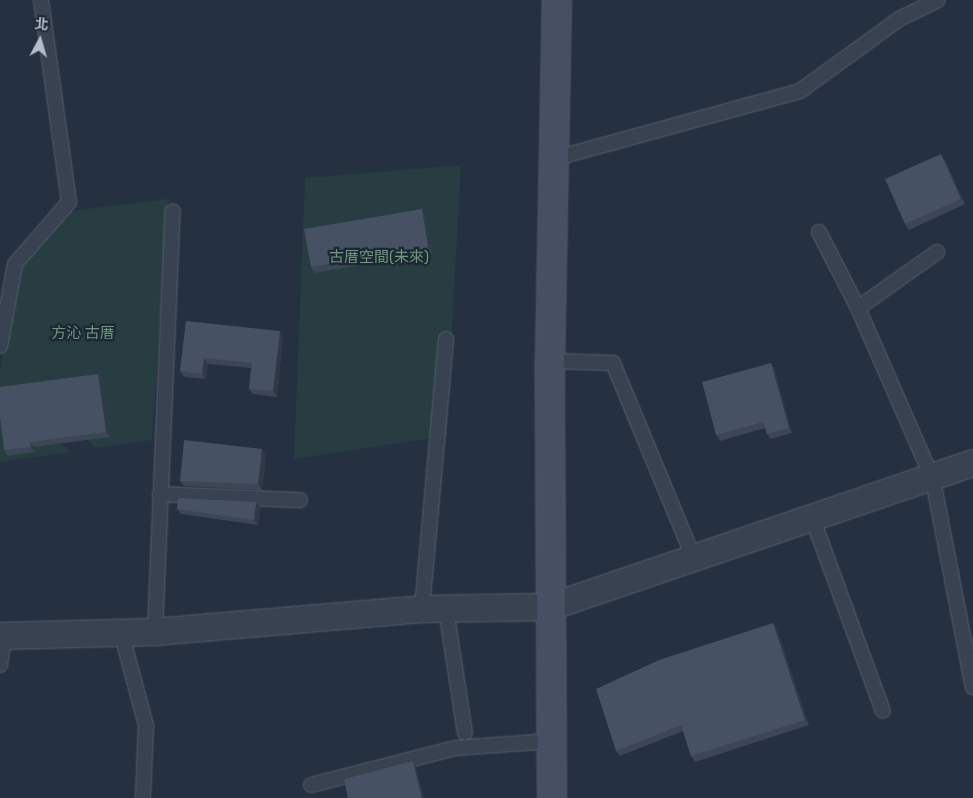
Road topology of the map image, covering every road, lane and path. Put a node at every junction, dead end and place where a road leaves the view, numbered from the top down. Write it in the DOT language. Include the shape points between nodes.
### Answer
graph roads {
  1 [pos="41,0"];
  2 [pos="557,0"];
  3 [pos="938,0"];
  4 [pos="553,159"];
  5 [pos="173,211"];
  6 [pos="819,232"];
  7 [pos="937,252"];
  8 [pos="858,308"];
  9 [pos="446,339"];
  10 [pos="0,346"];
  11 [pos="550,361"];
  12 [pos="973,463"];
  13 [pos="934,480"];
  14 [pos="160,494"];
  15 [pos="300,500"];
  16 [pos="813,520"];
  17 [pos="694,559"];
  18 [pos="550,607"];
  19 [pos="434,609"];
  20 [pos="121,632"];
  21 [pos="154,632"];
  22 [pos="2,636"];
  23 [pos="0,665"];
  24 [pos="973,687"];
  25 [pos="883,711"];
  26 [pos="465,732"];
  27 [pos="552,741"];
  28 [pos="311,785"];
  29 [pos="143,798"];
  30 [pos="552,798"];
  1 -- 10 [label="lane" via="69,202 14,264"];
  2 -- 4 [label="street"];
  3 -- 4 [label="lane" via="899,19 800,91"];
  4 -- 11 [label="street"];
  5 -- 14 [label="lane"];
  6 -- 8 [label="lane"];
  7 -- 8 [label="lane"];
  8 -- 13 [label="lane"];
  9 -- 19 [label="lane"];
  11 -- 17 [label="lane" via="613,363"];
  11 -- 18 [label="street"];
  12 -- 13 [label="street"];
  13 -- 16 [label="street"];
  13 -- 24 [label="lane"];
  14 -- 15 [label="lane"];
  14 -- 21 [label="lane"];
  16 -- 17 [label="street"];
  16 -- 25 [label="lane"];
  17 -- 18 [label="street"];
  18 -- 19 [label="street"];
  18 -- 27 [label="street"];
  19 -- 21 [label="street"];
  19 -- 26 [label="lane"];
  20 -- 21 [label="street"];
  20 -- 22 [label="street"];
  20 -- 29 [label="lane" via="146,725"];
  22 -- 23 [label="lane"];
  27 -- 28 [label="lane" via="455,748"];
  27 -- 30 [label="street"];
}
